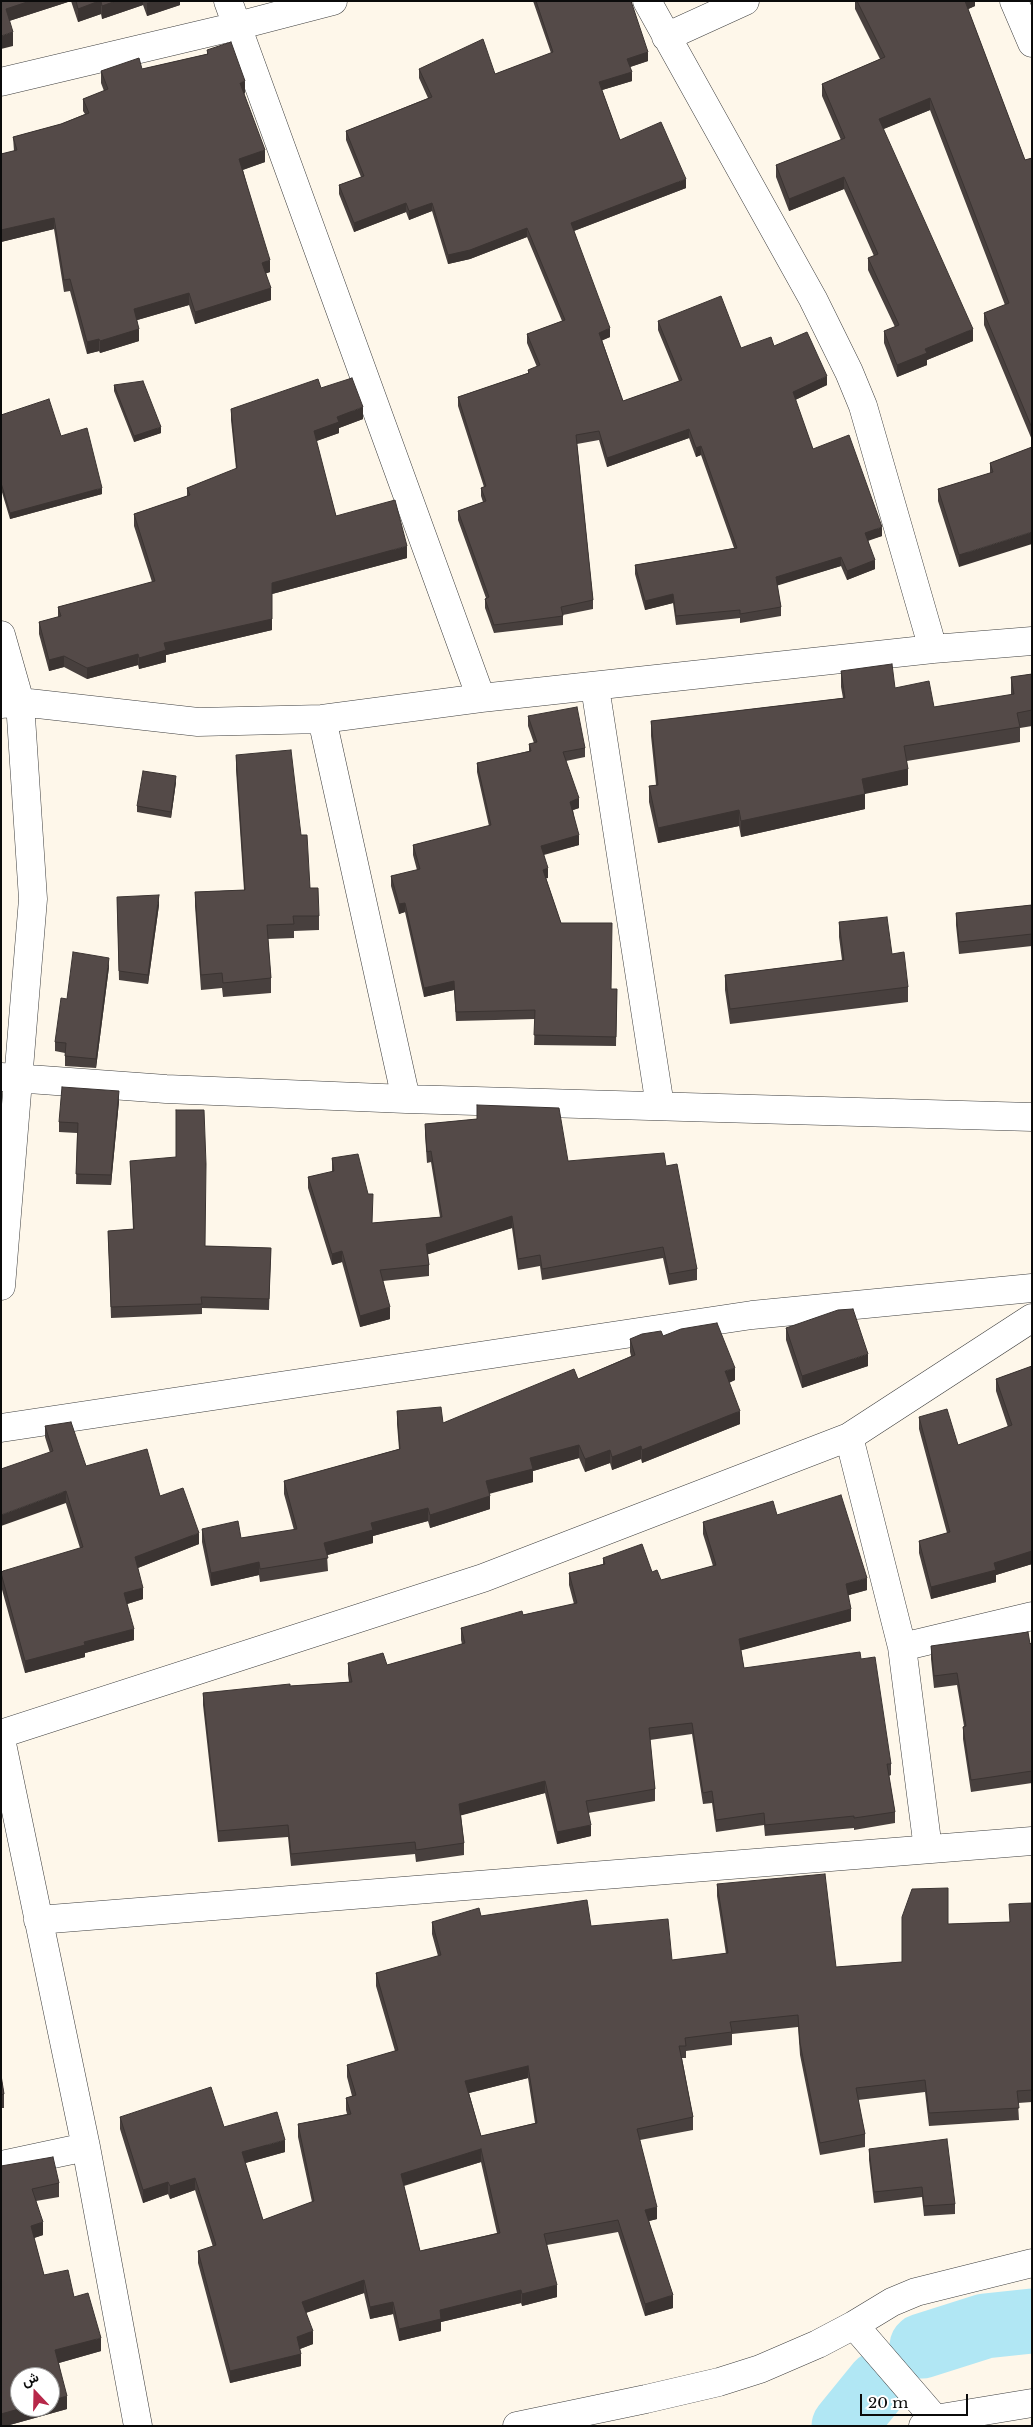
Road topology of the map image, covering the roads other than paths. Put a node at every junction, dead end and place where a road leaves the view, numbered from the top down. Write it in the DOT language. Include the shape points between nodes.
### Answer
graph roads {
  1 [pos="228,1"];
  2 [pos="333,1"];
  3 [pos="648,1"];
  4 [pos="745,1"];
  5 [pos="1014,1"];
  6 [pos="237,26"];
  7 [pos="666,37"];
  8 [pos="1032,43"];
  9 [pos="1,82"];
  10 [pos="1,635"];
  11 [pos="1032,641"];
  12 [pos="932,649"];
  13 [pos="595,687"];
  14 [pos="481,698"];
  15 [pos="10,703"];
  16 [pos="322,719"];
  17 [pos="10,1077"];
  18 [pos="406,1099"];
  19 [pos="660,1106"];
  20 [pos="1032,1117"];
  21 [pos="1,1286"];
  22 [pos="1032,1288"];
  23 [pos="1032,1318"];
  24 [pos="1,1428"];
  25 [pos="849,1437"];
  26 [pos="1032,1616"];
  27 [pos="902,1648"];
  28 [pos="1,1734"];
  29 [pos="1,1739"];
  30 [pos="1032,1841"];
  31 [pos="928,1850"];
  32 [pos="38,1920"];
  33 [pos="86,2147"];
  34 [pos="1,2165"];
  35 [pos="1032,2263"];
  36 [pos="854,2325"];
  37 [pos="1032,2404"];
  38 [pos="929,2422"];
  39 [pos="138,2426"];
  40 [pos="517,2426"];
  1 -- 6 [label="street"];
  2 -- 6 [label="street"];
  3 -- 7 [label="street"];
  4 -- 7 [label="street"];
  5 -- 8 [label="street"];
  6 -- 9 [label="street"];
  6 -- 14 [label="street"];
  7 -- 12 [label="street" via="813,299 849,372 863,406"];
  10 -- 15 [label="street"];
  11 -- 12 [label="street"];
  12 -- 13 [label="street"];
  13 -- 14 [label="street"];
  13 -- 19 [label="street"];
  14 -- 16 [label="street"];
  15 -- 16 [label="street" via="198,722"];
  15 -- 17 [label="street" via="33,899"];
  16 -- 18 [label="street"];
  17 -- 18 [label="street" via="166,1089"];
  17 -- 21 [label="street"];
  18 -- 19 [label="street"];
  19 -- 20 [label="street"];
  22 -- 24 [label="street" via="752,1315"];
  23 -- 25 [label="street"];
  25 -- 27 [label="street"];
  25 -- 28 [label="street" via="483,1578"];
  26 -- 27 [label="street"];
  27 -- 31 [label="street"];
  29 -- 32 [label="street"];
  30 -- 31 [label="street"];
  31 -- 32 [label="street"];
  32 -- 33 [label="street"];
  33 -- 34 [label="street"];
  33 -- 39 [label="street"];
  35 -- 36 [label="street" via="916,2292"];
  36 -- 38 [label="street"];
  36 -- 40 [label="street" via="760,2369 718,2382"];
  37 -- 38 [label="street"];
}
